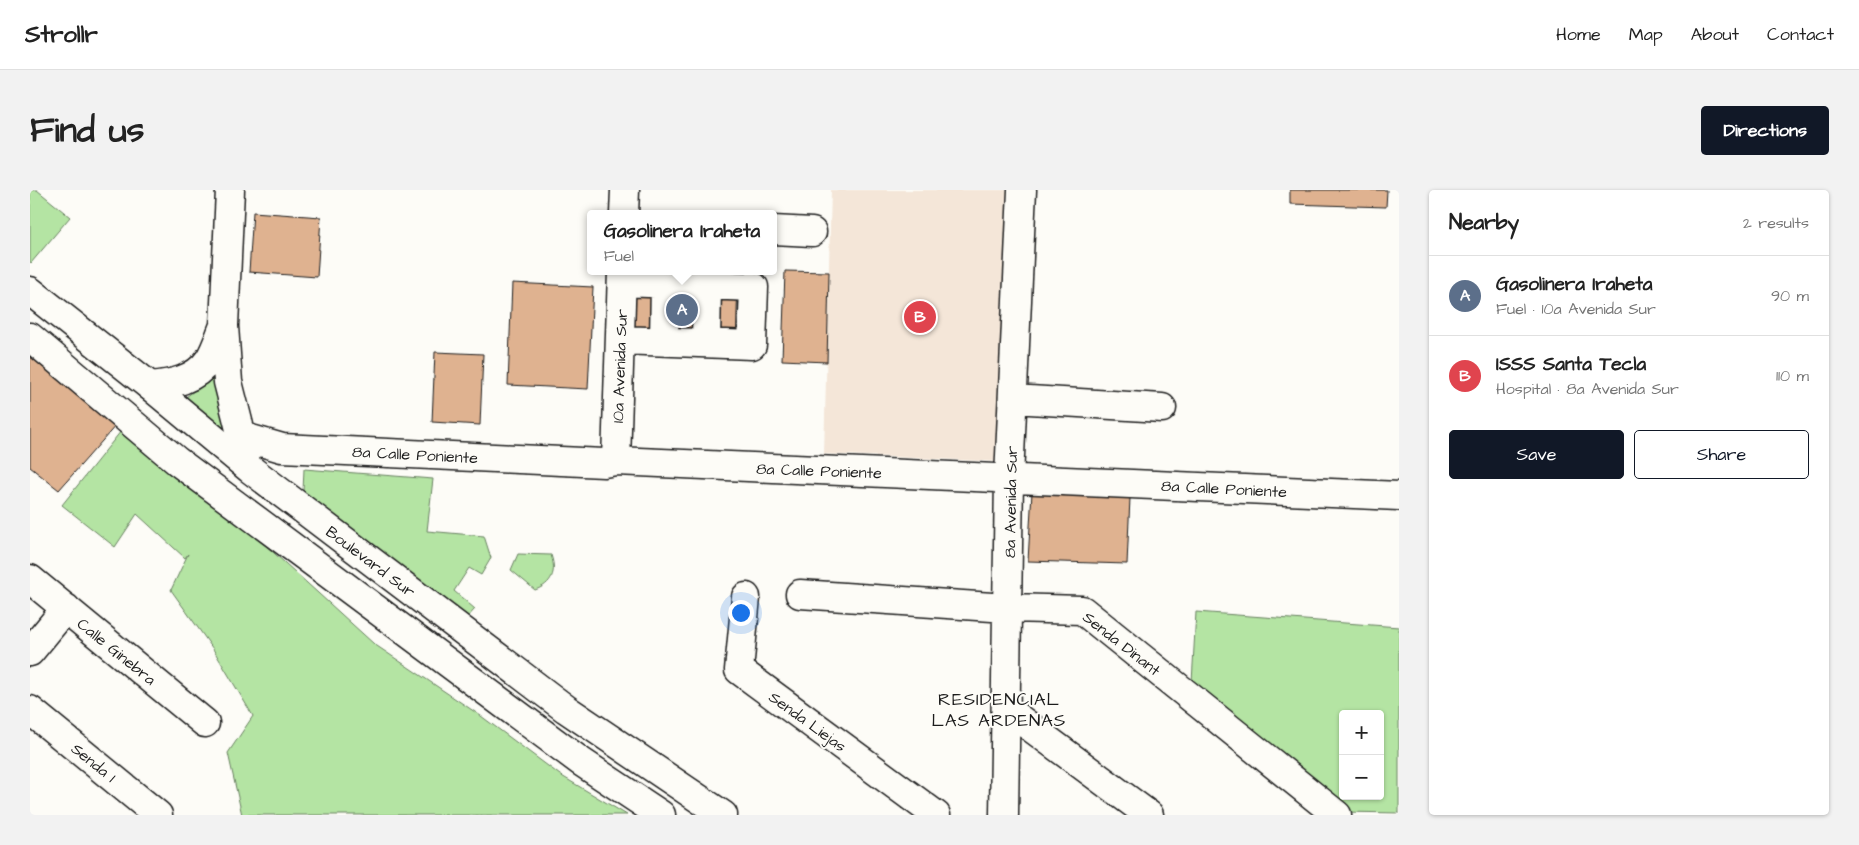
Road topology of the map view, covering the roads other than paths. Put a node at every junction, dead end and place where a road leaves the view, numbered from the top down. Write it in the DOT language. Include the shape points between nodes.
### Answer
graph roads {
  1 [pos="230,190"];
  2 [pos="625,190"];
  3 [pos="1022,190"];
  4 [pos="624,210"];
  5 [pos="777,230"];
  6 [pos="812,232"];
  7 [pos="622,277"];
  8 [pos="665,284"];
  9 [pos="707,285"];
  10 [pos="30,291"];
  11 [pos="224,326"];
  12 [pos="30,337"];
  13 [pos="620,340"];
  14 [pos="664,341"];
  15 [pos="706,343"];
  16 [pos="150,386"];
  17 [pos="1013,399"];
  18 [pos="1162,408"];
  19 [pos="241,436"];
  20 [pos="616,461"];
  21 [pos="250,469"];
  22 [pos="1009,478"];
  23 [pos="1399,483"];
  24 [pos="1399,496"];
  25 [pos="30,579"];
  26 [pos="800,594"];
  27 [pos="746,597"];
  28 [pos="66,608"];
  29 [pos="1008,608"];
  30 [pos="30,652"];
  31 [pos="1006,709"];
  32 [pos="30,710"];
  33 [pos="204,723"];
  34 [pos="158,815"];
  35 [pos="661,815"];
  36 [pos="723,815"];
  37 [pos="936,815"];
  38 [pos="1004,815"];
  39 [pos="1149,815"];
  40 [pos="1337,815"];
  1 -- 11 [label="main road"];
  2 -- 4 [label="main road"];
  3 -- 17 [label="main road, 8a Avenida Sur"];
  5 -- 6 [label="main road"];
  7 -- 8 [label="main road"];
  7 -- 13 [label="main road, 10a Avenida Sur"];
  8 -- 9 [label="main road"];
  8 -- 14 [label="main road"];
  9 -- 15 [label="main road"];
  9 -- 15 [label="main road" via="754,287 754,296 752,345"];
  10 -- 16 [label="main road, Boulevard Sur"];
  11 -- 16 [label="main road" via="209,360 193,376 170,384"];
  11 -- 19 [label="main road" via="228,382"];
  12 -- 35 [label="main road" via="185,467 580,761"];
  13 -- 14 [label="main road"];
  13 -- 20 [label="main road, 10a Avenida Sur"];
  14 -- 15 [label="main road"];
  16 -- 21 [label="main road, Boulevard Sur"];
  17 -- 18 [label="main road"];
  17 -- 22 [label="main road, 8a Avenida Sur"];
  19 -- 20 [label="main road, 8a Calle Poniente" via="282,448"];
  19 -- 21 [label="main road"];
  20 -- 22 [label="main road, 8a Calle Poniente"];
  21 -- 36 [label="main road, Boulevard Sur" via="566,709"];
  22 -- 24 [label="main road, 8a Calle Poniente"];
  22 -- 29 [label="main road, 8a Avenida Sur"];
  23 -- 24 [label="main road"];
  25 -- 28 [label="main road, Calle Ginebra"];
  26 -- 29 [label="main road, Senda Dinant"];
  27 -- 37 [label="main road, Senda Liejas" via="739,670"];
  28 -- 30 [label="main road"];
  28 -- 33 [label="main road, Calle Ginebra"];
  29 -- 31 [label="main road, 8a Avenida Sur"];
  29 -- 40 [label="main road, Senda Dinant" via="1082,610"];
  31 -- 38 [label="main road, 8a Avenida Sur"];
  31 -- 39 [label="main road"];
  32 -- 34 [label="main road, Senda 1"];
}
